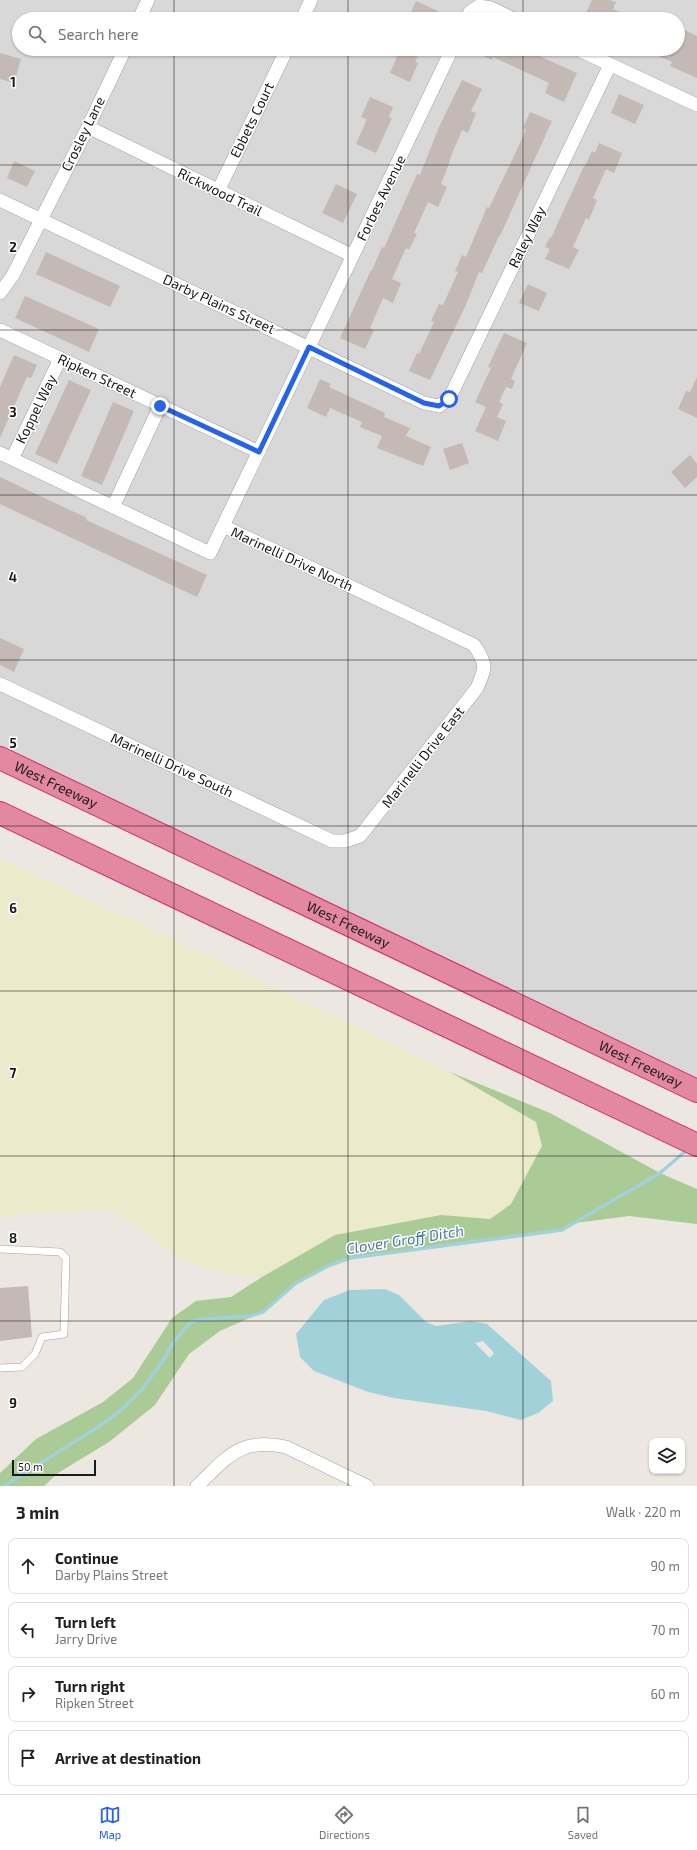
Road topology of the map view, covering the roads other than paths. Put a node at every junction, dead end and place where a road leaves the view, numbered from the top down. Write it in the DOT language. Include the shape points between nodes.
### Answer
graph roads {
  1 [pos="148,0"];
  2 [pos="311,0"];
  3 [pos="142,12"];
  4 [pos="305,12"];
  5 [pos="470,12"];
  6 [pos="499,12"];
  7 [pos="122,56"];
  8 [pos="284,56"];
  9 [pos="449,56"];
  10 [pos="591,56"];
  11 [pos="610,65"];
  12 [pos="697,105"];
  13 [pos="88,127"];
  14 [pos="218,191"];
  15 [pos="0,200"];
  16 [pos="41,219"];
  17 [pos="353,256"];
  18 [pos="0,293"];
  19 [pos="0,330"];
  20 [pos="309,347"];
  21 [pos="60,359"];
  22 [pos="160,406"];
  23 [pos="439,406"];
  24 [pos="259,452"];
  25 [pos="0,453"];
  26 [pos="12,459"];
  27 [pos="113,507"];
  28 [pos="223,526"];
  29 [pos="484,659"];
  30 [pos="0,684"];
  31 [pos="0,758"];
  32 [pos="0,813"];
  33 [pos="346,841"];
  34 [pos="697,1091"];
  35 [pos="697,1145"];
  36 [pos="0,1249"];
  37 [pos="0,1368"];
  38 [pos="197,1486"];
  39 [pos="367,1486"];
  1 -- 3 [label="street"];
  2 -- 4 [label="street"];
  5 -- 6 [label="street" via="479,6"];
  7 -- 13 [label="street, Crosley Lane"];
  8 -- 14 [label="street, Ebbets Court"];
  9 -- 17 [label="street, Forbes Avenue"];
  10 -- 11 [label="street"];
  11 -- 12 [label="street"];
  11 -- 23 [label="street, Raley Way" via="449,399"];
  13 -- 14 [label="street, Rickwood Trail"];
  13 -- 16 [label="street, Crosley Lane"];
  14 -- 17 [label="street, Rickwood Trail"];
  15 -- 16 [label="street, Darby Plains Street"];
  16 -- 18 [label="street, Crosley Lane" via="13,275"];
  16 -- 20 [label="street, Darby Plains Street"];
  17 -- 20 [label="street, Forbes Avenue"];
  19 -- 21 [label="street, Ripken Street"];
  20 -- 23 [label="street, Darby Plains Street" via="424,403"];
  20 -- 24 [label="street, Forbes Avenue"];
  21 -- 22 [label="street, Ripken Street"];
  21 -- 26 [label="street, Koppel Way"];
  22 -- 24 [label="street, Ripken Street"];
  22 -- 27 [label="street"];
  24 -- 28 [label="street, Forbes Avenue"];
  25 -- 26 [label="street, Marinelli Drive North"];
  26 -- 27 [label="street, Marinelli Drive North"];
  27 -- 28 [label="street, Marinelli Drive North" via="210,553"];
  28 -- 29 [label="street, Marinelli Drive North" via="474,645"];
  29 -- 33 [label="street, Marinelli Drive East" via="484,672 478,688 360,836"];
  30 -- 33 [label="street, Marinelli Drive South" via="332,841"];
  31 -- 34 [label="highway, West Freeway"];
  32 -- 35 [label="highway"];
  36 -- 37 [label="lane" via="60,1252 66,1258 64,1334 42,1337 35,1354 22,1367"];
  38 -- 39 [label="street" via="229,1456 256,1444 286,1447"];
}
